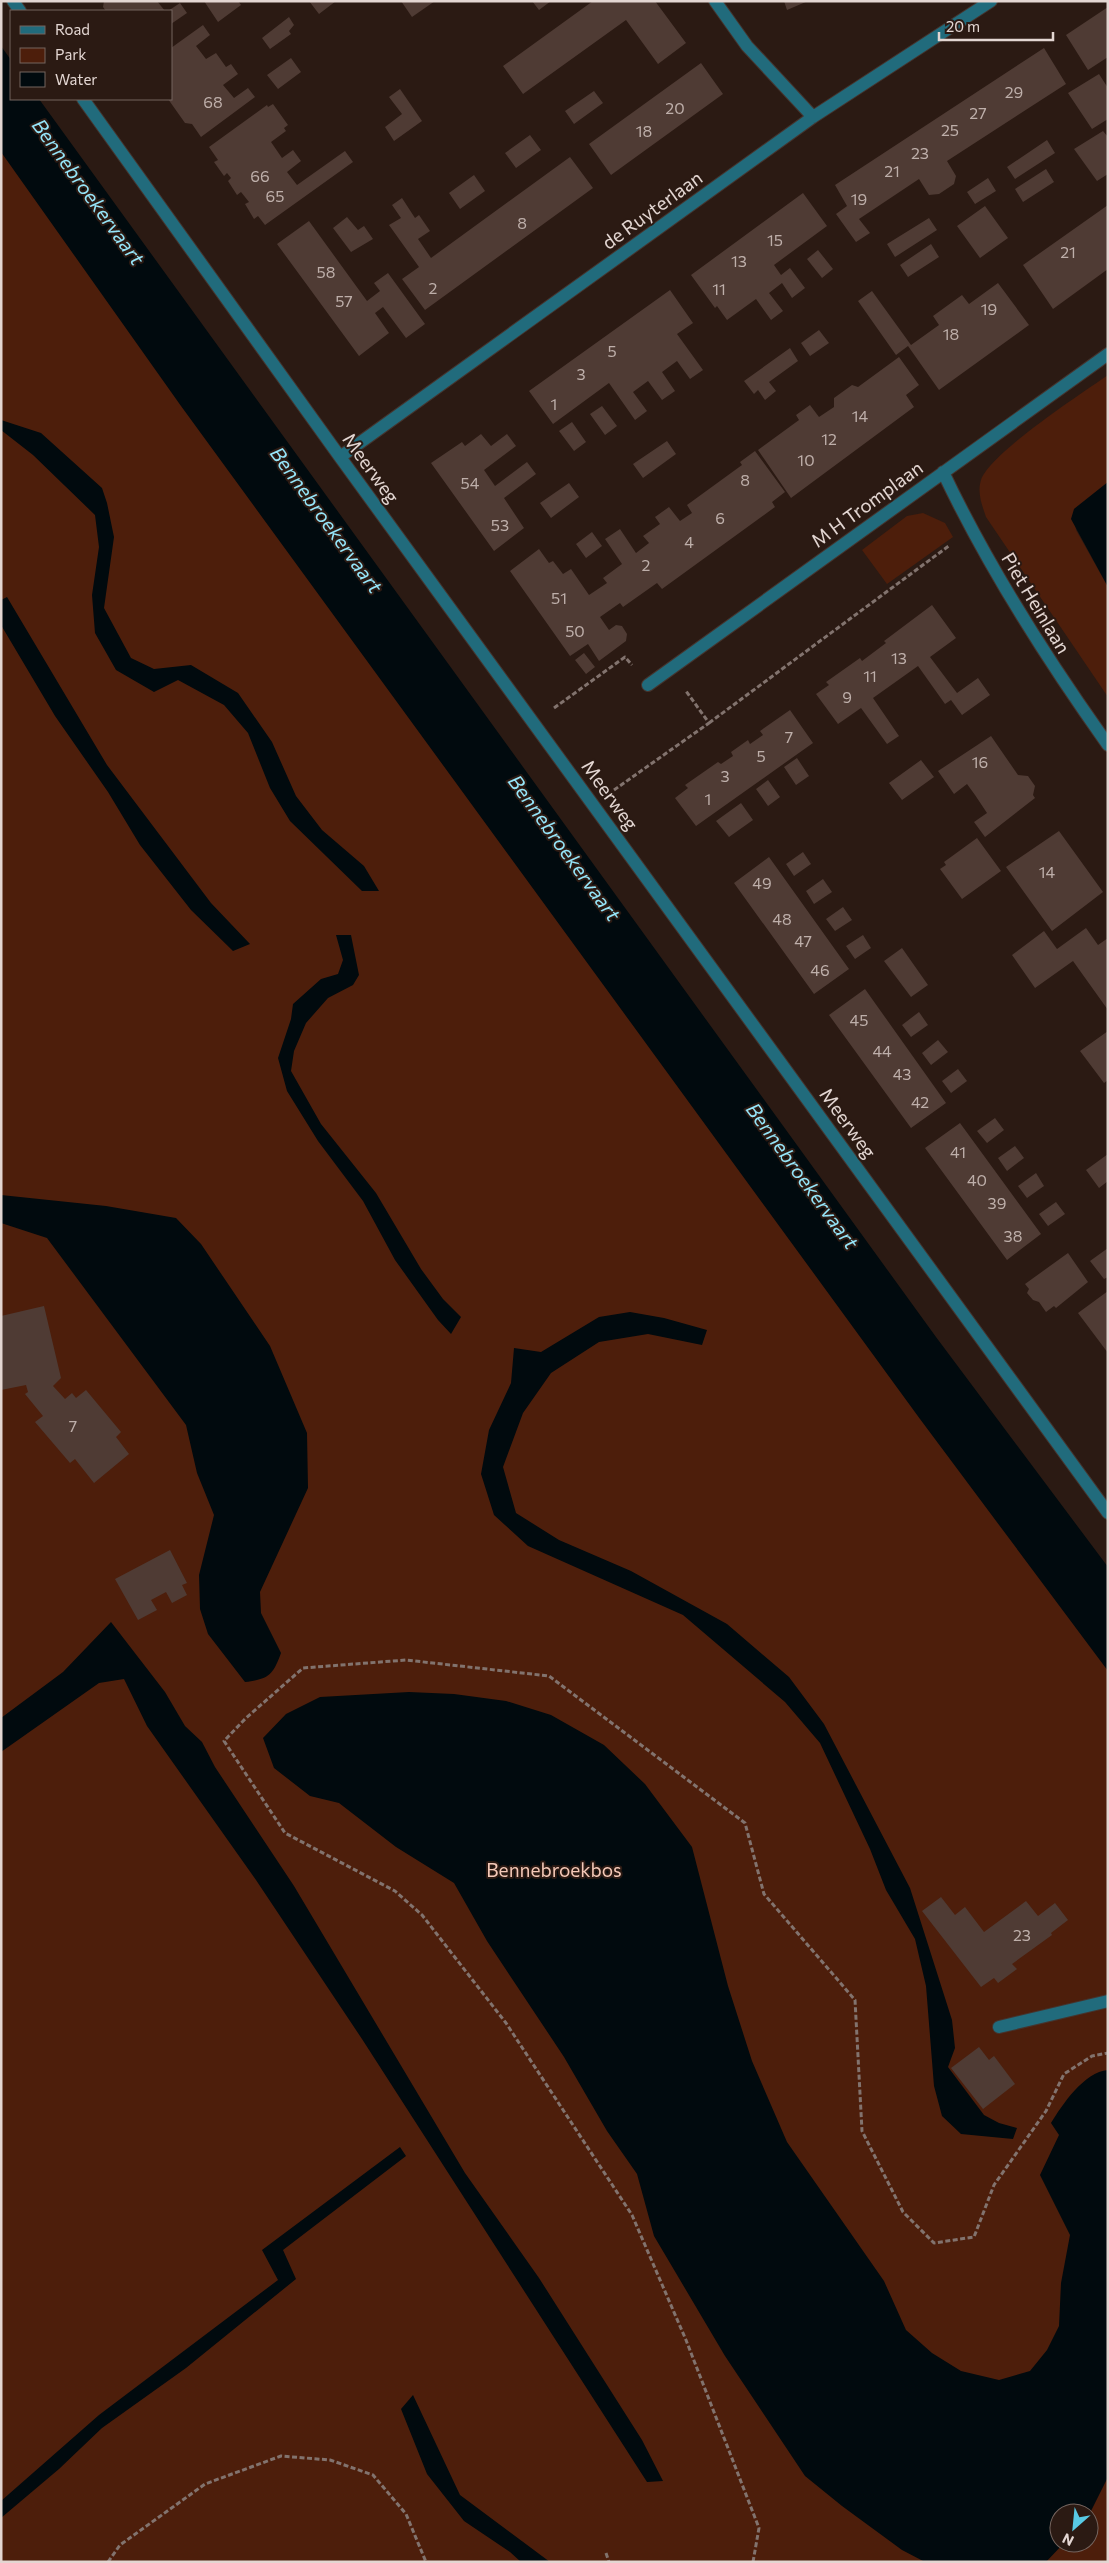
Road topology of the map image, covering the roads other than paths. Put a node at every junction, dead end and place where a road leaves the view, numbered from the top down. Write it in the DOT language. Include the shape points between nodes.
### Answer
graph roads {
  1 [pos="715,1"];
  2 [pos="991,1"];
  3 [pos="84,100"];
  4 [pos="812,117"];
  5 [pos="1108,354"];
  6 [pos="340,457"];
  7 [pos="942,472"];
  8 [pos="648,685"];
  9 [pos="1108,745"];
  10 [pos="1108,1513"];
  11 [pos="1108,2001"];
  12 [pos="999,2027"];
  1 -- 4 [label="street" via="748,46"];
  2 -- 4 [label="street, de Ruyterlaan"];
  3 -- 6 [label="street, Meerweg"];
  4 -- 6 [label="street, de Ruyterlaan"];
  5 -- 7 [label="street, M H Tromplaan"];
  6 -- 10 [label="street, Meerweg"];
  7 -- 8 [label="street, M H Tromplaan"];
  7 -- 9 [label="street, Piet Heinlaan" via="970,531 1056,672"];
  11 -- 12 [label="street"];
}
